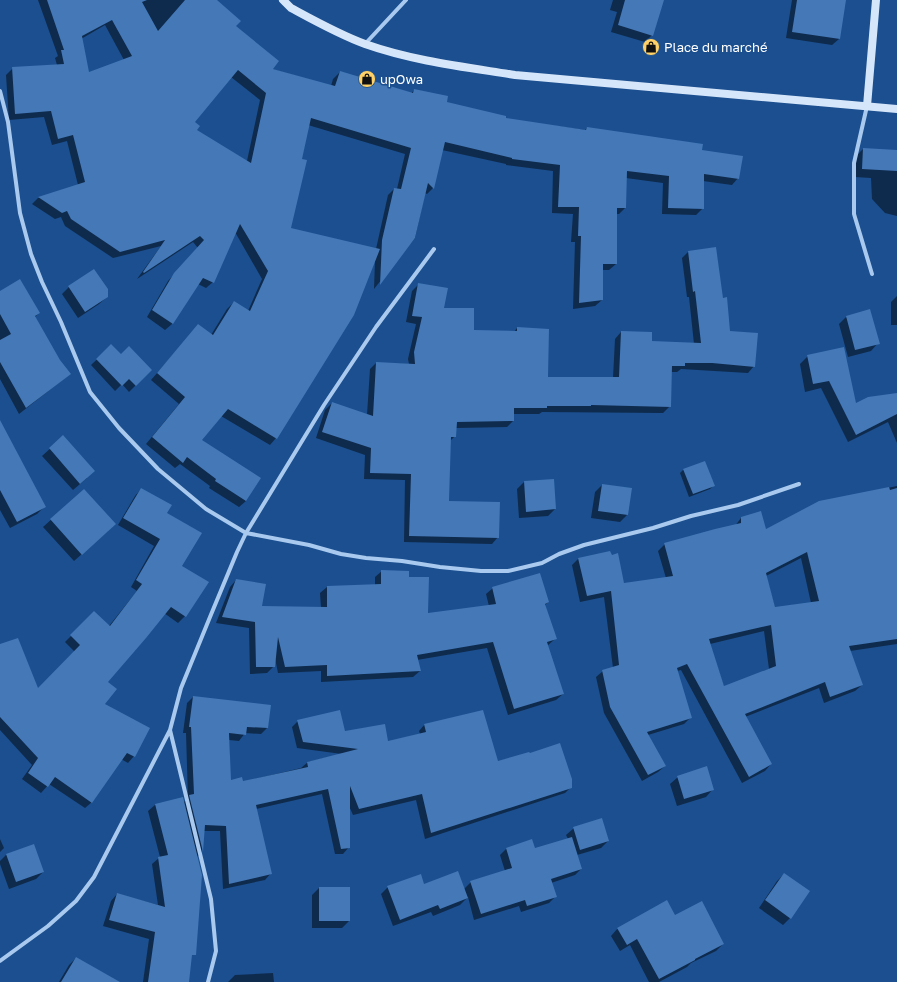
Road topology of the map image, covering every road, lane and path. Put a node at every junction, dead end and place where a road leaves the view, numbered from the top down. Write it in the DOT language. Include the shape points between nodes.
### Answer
graph roads {
  1 [pos="283,0"];
  2 [pos="406,0"];
  3 [pos="876,0"];
  4 [pos="364,44"];
  5 [pos="0,90"];
  6 [pos="867,106"];
  7 [pos="897,109"];
  8 [pos="434,249"];
  9 [pos="872,274"];
  10 [pos="799,484"];
  11 [pos="246,532"];
  12 [pos="170,730"];
  13 [pos="0,961"];
  14 [pos="208,982"];
  1 -- 4 [label="main road" via="291,8"];
  2 -- 4 [label="street"];
  3 -- 6 [label="main road"];
  4 -- 6 [label="main road" via="454,66 515,75"];
  5 -- 11 [label="street" via="8,122 20,213 31,254 90,392 119,428 158,469 206,509"];
  6 -- 7 [label="main road"];
  6 -- 9 [label="street" via="854,162 854,214"];
  8 -- 11 [label="street" via="363,346"];
  10 -- 11 [label="street" via="738,504 584,545 542,563 508,571 481,571 366,558"];
  11 -- 12 [label="street" via="181,688"];
  12 -- 13 [label="street" via="94,877 76,901 48,926"];
  12 -- 14 [label="street" via="210,899 216,951"];
}
